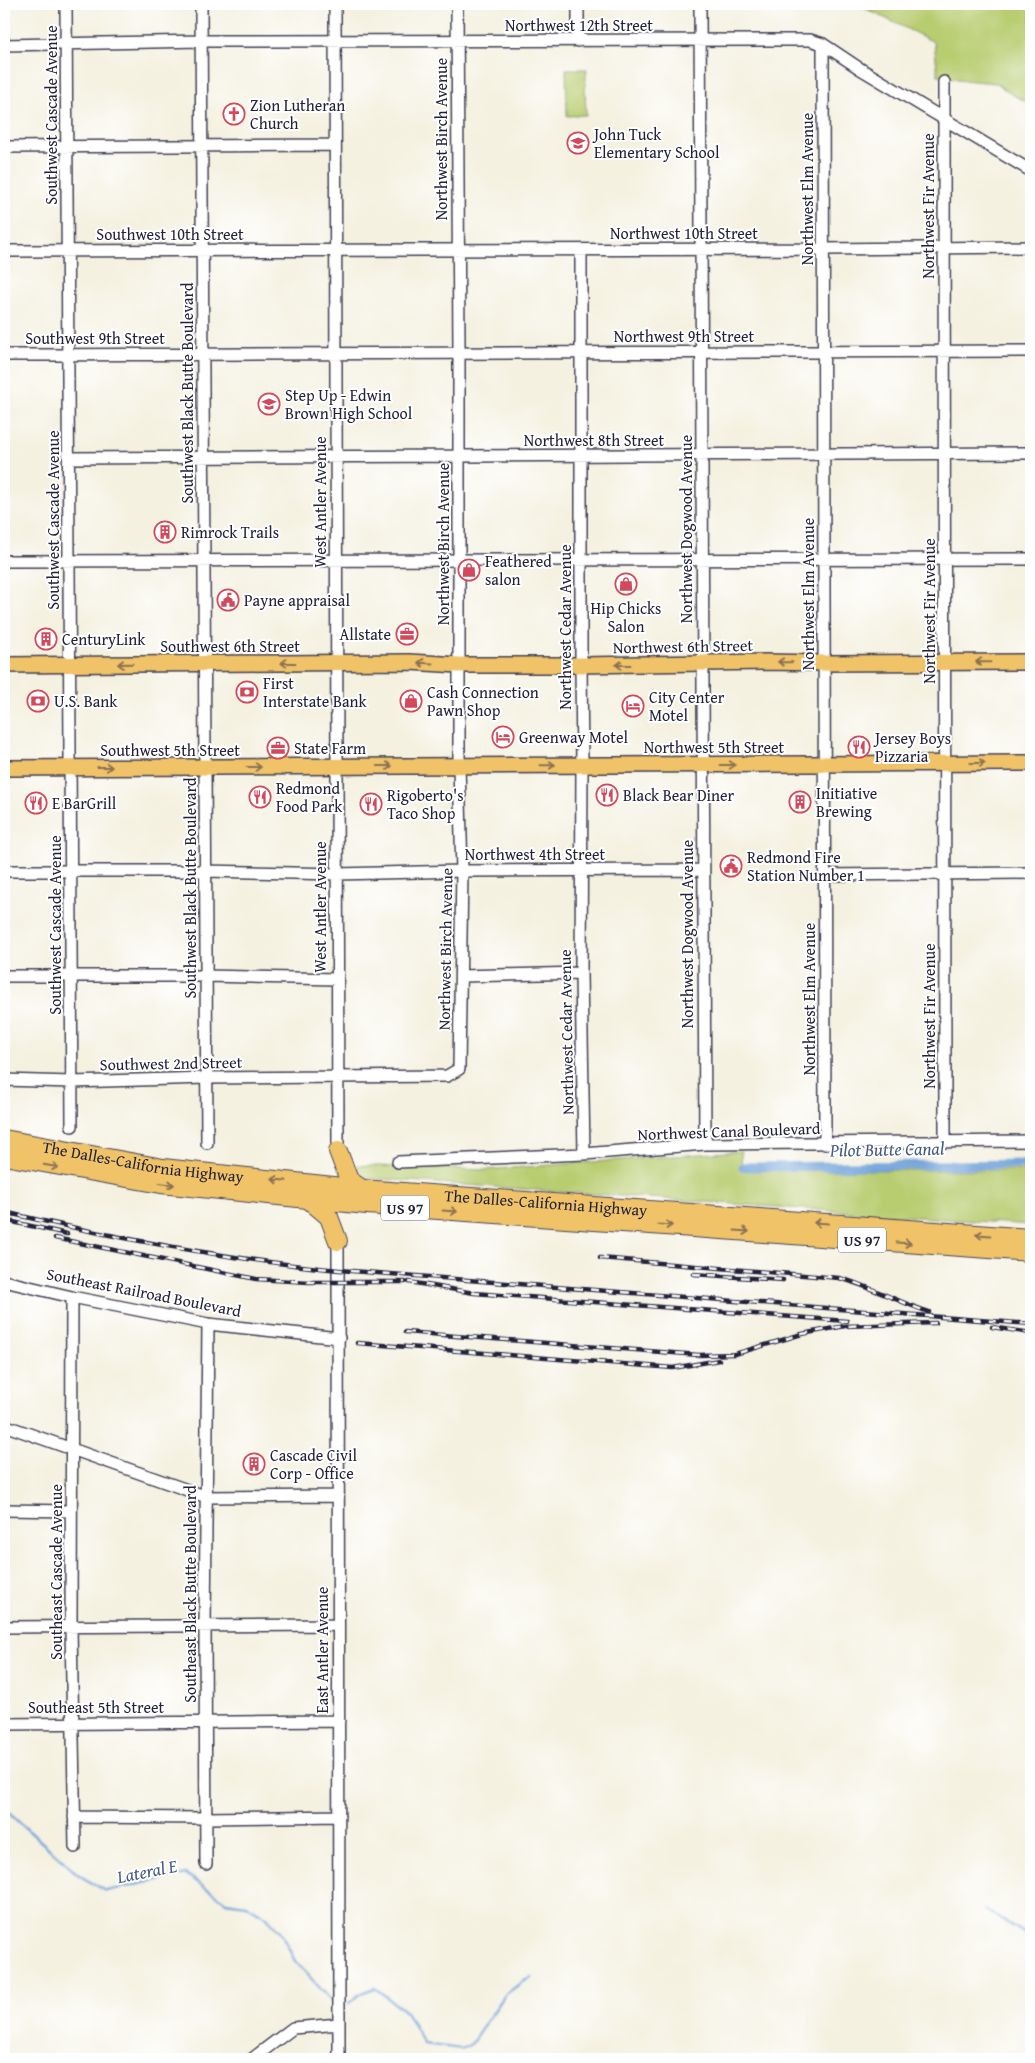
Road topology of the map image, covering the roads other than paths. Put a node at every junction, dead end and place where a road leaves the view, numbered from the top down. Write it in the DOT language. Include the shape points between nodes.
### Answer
graph roads {
  1 [pos="66,4"];
  2 [pos="201,4"];
  3 [pos="335,4"];
  4 [pos="457,4"];
  5 [pos="578,4"];
  6 [pos="700,4"];
  7 [pos="700,40"];
  8 [pos="201,41"];
  9 [pos="578,41"];
  10 [pos="335,42"];
  11 [pos="456,42"];
  12 [pos="4,44"];
  13 [pos="823,44"];
  14 [pos="66,45"];
  15 [pos="944,82"];
  16 [pos="944,120"];
  17 [pos="202,145"];
  18 [pos="335,145"];
  19 [pos="4,147"];
  20 [pos="67,147"];
  21 [pos="1031,171"];
  22 [pos="1031,247"];
  23 [pos="945,248"];
  24 [pos="702,249"];
  25 [pos="823,249"];
  26 [pos="68,250"];
  27 [pos="336,250"];
  28 [pos="457,250"];
  29 [pos="581,250"];
  30 [pos="4,251"];
  31 [pos="203,251"];
  32 [pos="944,351"];
  33 [pos="1031,351"];
  34 [pos="459,352"];
  35 [pos="581,352"];
  36 [pos="701,352"];
  37 [pos="824,352"];
  38 [pos="203,354"];
  39 [pos="337,354"];
  40 [pos="4,355"];
  41 [pos="68,355"];
  42 [pos="1031,453"];
  43 [pos="824,454"];
  44 [pos="945,454"];
  45 [pos="580,456"];
  46 [pos="702,456"];
  47 [pos="204,457"];
  48 [pos="459,457"];
  49 [pos="69,458"];
  50 [pos="336,458"];
  51 [pos="702,559"];
  52 [pos="824,559"];
  53 [pos="945,559"];
  54 [pos="1031,559"];
  55 [pos="459,560"];
  56 [pos="581,560"];
  57 [pos="4,561"];
  58 [pos="203,561"];
  59 [pos="336,561"];
  60 [pos="69,562"];
  61 [pos="945,661"];
  62 [pos="336,662"];
  63 [pos="1031,662"];
  64 [pos="205,663"];
  65 [pos="702,663"];
  66 [pos="824,663"];
  67 [pos="70,664"];
  68 [pos="4,665"];
  69 [pos="459,665"];
  70 [pos="580,665"];
  71 [pos="945,763"];
  72 [pos="1031,763"];
  73 [pos="582,764"];
  74 [pos="702,765"];
  75 [pos="824,765"];
  76 [pos="337,766"];
  77 [pos="459,766"];
  78 [pos="206,767"];
  79 [pos="4,768"];
  80 [pos="70,768"];
  81 [pos="582,870"];
  82 [pos="703,870"];
  83 [pos="4,871"];
  84 [pos="71,871"];
  85 [pos="205,871"];
  86 [pos="462,871"];
  87 [pos="1031,873"];
  88 [pos="337,874"];
  89 [pos="825,875"];
  90 [pos="945,875"];
  91 [pos="581,973"];
  92 [pos="4,976"];
  93 [pos="72,976"];
  94 [pos="206,976"];
  95 [pos="461,976"];
  96 [pos="336,979"];
  97 [pos="447,1076"];
  98 [pos="338,1077"];
  99 [pos="206,1078"];
  100 [pos="4,1080"];
  101 [pos="72,1082"];
  102 [pos="72,1126"];
  103 [pos="4,1139"];
  104 [pos="945,1140"];
  105 [pos="1031,1141"];
  106 [pos="207,1143"];
  107 [pos="705,1144"];
  108 [pos="825,1144"];
  109 [pos="338,1151"];
  110 [pos="584,1154"];
  111 [pos="4,1156"];
  112 [pos="398,1162"];
  113 [pos="312,1192"];
  114 [pos="364,1197"];
  115 [pos="1031,1238"];
  116 [pos="338,1241"];
  117 [pos="1031,1252"];
  118 [pos="4,1281"];
  119 [pos="72,1297"];
  120 [pos="208,1324"];
  121 [pos="339,1338"];
  122 [pos="4,1425"];
  123 [pos="72,1448"];
  124 [pos="338,1496"];
  125 [pos="207,1498"];
  126 [pos="4,1510"];
  127 [pos="71,1511"];
  128 [pos="338,1625"];
  129 [pos="205,1626"];
  130 [pos="4,1627"];
  131 [pos="71,1627"];
  132 [pos="339,1721"];
  133 [pos="73,1723"];
  134 [pos="206,1723"];
  135 [pos="4,1724"];
  136 [pos="339,1816"];
  137 [pos="74,1817"];
  138 [pos="207,1818"];
  139 [pos="75,1847"];
  140 [pos="206,1864"];
  141 [pos="339,2024"];
  142 [pos="252,2059"];
  143 [pos="339,2059"];
  1 -- 14 [label="street, Southwest Cascade Avenue"];
  2 -- 8 [label="street, Southwest Black Butte Boulevard"];
  3 -- 10 [label="street, West Antler Avenue"];
  4 -- 11 [label="street, Northwest Birch Avenue"];
  5 -- 9 [label="street"];
  6 -- 7 [label="street, Northwest Dogwood Avenue"];
  7 -- 9 [label="street, Northwest 12th Street"];
  7 -- 13 [label="street, Northwest 12th Street" via="810,40"];
  7 -- 24 [label="street, Northwest Dogwood Avenue"];
  8 -- 10 [label="street, Northwest 12th Street"];
  8 -- 14 [label="street, Northwest 12th Street"];
  8 -- 17 [label="street, Southwest Black Butte Boulevard"];
  9 -- 11 [label="street, Northwest 12th Street"];
  10 -- 11 [label="street, Northwest 12th Street"];
  10 -- 18 [label="street, West Antler Avenue"];
  11 -- 28 [label="street, Northwest Birch Avenue"];
  12 -- 14 [label="street, Northwest 12th Street"];
  13 -- 16 [label="street"];
  13 -- 25 [label="street, Northwest Elm Avenue"];
  14 -- 20 [label="street, Southwest Cascade Avenue"];
  15 -- 16 [label="street, Northwest Fir Avenue"];
  16 -- 21 [label="street"];
  16 -- 23 [label="street, Northwest Fir Avenue"];
  17 -- 18 [label="street"];
  17 -- 20 [label="street"];
  17 -- 31 [label="street, Southwest Black Butte Boulevard"];
  18 -- 27 [label="street, West Antler Avenue"];
  19 -- 20 [label="street"];
  20 -- 26 [label="street, Southwest Cascade Avenue"];
  22 -- 23 [label="street, Northwest 10th Street"];
  23 -- 25 [label="street, Northwest 10th Street"];
  23 -- 32 [label="street, Northwest Fir Avenue"];
  24 -- 25 [label="street, Northwest 10th Street"];
  24 -- 29 [label="street, Northwest 10th Street"];
  24 -- 36 [label="street, Northwest Dogwood Avenue"];
  25 -- 37 [label="street, Northwest Elm Avenue"];
  26 -- 30 [label="street, Southwest 10th Street"];
  26 -- 31 [label="street, Southwest 10th Street"];
  26 -- 41 [label="street, Southwest Cascade Avenue"];
  27 -- 28 [label="street, Northwest 10th Street"];
  27 -- 31 [label="street, Southwest 10th Street"];
  27 -- 39 [label="street, West Antler Avenue"];
  28 -- 29 [label="street, Northwest 10th Street"];
  28 -- 34 [label="street, Northwest Birch Avenue"];
  29 -- 35 [label="street, Northwest Cedar Avenue"];
  31 -- 38 [label="street, Southwest Black Butte Boulevard"];
  32 -- 33 [label="street, Northwest 9th Street"];
  32 -- 37 [label="street, Northwest 9th Street"];
  32 -- 44 [label="street, Northwest Fir Avenue"];
  34 -- 35 [label="street, Northwest 9th Street"];
  34 -- 39 [label="street, Northwest 9th Street"];
  34 -- 48 [label="street, Northwest Birch Avenue"];
  35 -- 36 [label="street, Northwest 9th Street"];
  35 -- 45 [label="street, Northwest Cedar Avenue"];
  36 -- 37 [label="street, Northwest 9th Street"];
  36 -- 46 [label="street, Northwest Dogwood Avenue"];
  37 -- 43 [label="street, Northwest Elm Avenue"];
  38 -- 39 [label="street, Southwest 9th Street"];
  38 -- 41 [label="street, Southwest 9th Street"];
  38 -- 47 [label="street, Southwest Black Butte Boulevard"];
  39 -- 50 [label="street, West Antler Avenue"];
  40 -- 41 [label="street, Southwest 9th Street"];
  41 -- 49 [label="street, Southwest Cascade Avenue"];
  42 -- 44 [label="street, Northwest 8th Street"];
  43 -- 44 [label="street, Northwest 8th Street"];
  43 -- 46 [label="street, Northwest 8th Street"];
  43 -- 52 [label="street, Northwest Elm Avenue"];
  44 -- 53 [label="street, Northwest Fir Avenue"];
  45 -- 46 [label="street, Northwest 8th Street"];
  45 -- 48 [label="street, Northwest 8th Street"];
  45 -- 56 [label="street, Northwest Cedar Avenue"];
  46 -- 51 [label="street, Northwest Dogwood Avenue"];
  47 -- 49 [label="street, Northwest 8th Street"];
  47 -- 50 [label="street, Northwest 8th Street"];
  47 -- 58 [label="street, Southwest Black Butte Boulevard"];
  48 -- 50 [label="street, Northwest 8th Street"];
  48 -- 55 [label="street, Northwest Birch Avenue"];
  49 -- 60 [label="street, Southwest Cascade Avenue"];
  50 -- 59 [label="street, West Antler Avenue"];
  51 -- 52 [label="street"];
  51 -- 56 [label="street"];
  51 -- 65 [label="street, Northwest Dogwood Avenue"];
  52 -- 53 [label="street"];
  52 -- 66 [label="street, Northwest Elm Avenue"];
  53 -- 54 [label="street"];
  53 -- 61 [label="street, Northwest Fir Avenue"];
  55 -- 56 [label="street"];
  55 -- 59 [label="street"];
  55 -- 69 [label="street, Northwest Birch Avenue"];
  56 -- 70 [label="street, Northwest Cedar Avenue"];
  57 -- 60 [label="street"];
  58 -- 59 [label="street"];
  58 -- 60 [label="street"];
  58 -- 64 [label="street, Southwest Black Butte Boulevard"];
  59 -- 62 [label="street, West Antler Avenue"];
  60 -- 67 [label="street, Southwest Cascade Avenue"];
  63 -- 61 [label="main road, Northwest 6th Street, one-way"];
  61 -- 66 [label="main road, Northwest 6th Street"];
  61 -- 71 [label="street, Northwest Fir Avenue"];
  62 -- 64 [label="main road, Southwest 6th Street, one-way"];
  69 -- 62 [label="main road, Northwest 6th Street, one-way"];
  62 -- 76 [label="street, West Antler Avenue"];
  64 -- 67 [label="main road, Southwest 6th Street, one-way"];
  64 -- 78 [label="street, Southwest Black Butte Boulevard"];
  66 -- 65 [label="main road, Northwest 6th Street, one-way"];
  65 -- 70 [label="main road, Northwest 6th Street, one-way"];
  65 -- 74 [label="street, Northwest Dogwood Avenue"];
  66 -- 75 [label="street, Northwest Elm Avenue"];
  67 -- 68 [label="main road, Southwest 6th Street"];
  67 -- 80 [label="street, Southwest Cascade Avenue"];
  69 -- 70 [label="main road, Northwest 6th Street"];
  69 -- 77 [label="street, Northwest Birch Avenue"];
  70 -- 73 [label="street, Northwest Cedar Avenue"];
  71 -- 72 [label="main road, Northwest 5th Street, one-way"];
  71 -- 75 [label="main road, Northwest 5th Street"];
  71 -- 90 [label="street, Northwest Fir Avenue"];
  73 -- 74 [label="main road, Northwest 5th Street"];
  77 -- 73 [label="main road, Northwest 5th Street, one-way"];
  73 -- 81 [label="street, Northwest Cedar Avenue"];
  74 -- 75 [label="main road, Northwest 5th Street, one-way"];
  74 -- 82 [label="street, Northwest Dogwood Avenue"];
  75 -- 89 [label="street, Northwest Elm Avenue"];
  76 -- 77 [label="main road, Northwest 5th Street, one-way"];
  78 -- 76 [label="main road, Southwest 5th Street, one-way"];
  76 -- 88 [label="street, West Antler Avenue"];
  77 -- 86 [label="street, Northwest Birch Avenue"];
  80 -- 78 [label="main road, Southwest 5th Street, one-way"];
  78 -- 85 [label="street, Southwest Black Butte Boulevard"];
  79 -- 80 [label="main road, Southwest 5th Street"];
  80 -- 84 [label="street, Southwest Cascade Avenue"];
  81 -- 82 [label="street, Northwest 4th Street"];
  81 -- 86 [label="street, Northwest 4th Street"];
  81 -- 91 [label="street, Northwest Cedar Avenue"];
  82 -- 107 [label="street, Northwest Dogwood Avenue"];
  83 -- 84 [label="street, Northwest 4th Street"];
  84 -- 85 [label="street, Northwest 4th Street"];
  84 -- 93 [label="street, Southwest Cascade Avenue"];
  85 -- 88 [label="street, Northwest 4th Street"];
  85 -- 94 [label="street, Southwest Black Butte Boulevard"];
  86 -- 88 [label="street, Northwest 4th Street"];
  86 -- 95 [label="street, Northwest Birch Avenue"];
  87 -- 90 [label="street"];
  88 -- 96 [label="street, West Antler Avenue"];
  89 -- 90 [label="street"];
  89 -- 108 [label="street, Northwest Elm Avenue"];
  90 -- 104 [label="street, Northwest Fir Avenue"];
  91 -- 95 [label="street"];
  91 -- 110 [label="street, Northwest Cedar Avenue"];
  92 -- 93 [label="street"];
  93 -- 94 [label="street"];
  93 -- 101 [label="street, Southwest Cascade Avenue"];
  94 -- 96 [label="street"];
  94 -- 99 [label="street, Southwest Black Butte Boulevard"];
  95 -- 97 [label="street, Northwest Birch Avenue" via="459,1069"];
  96 -- 98 [label="street, West Antler Avenue"];
  97 -- 98 [label="street, Southwest 2nd Street"];
  98 -- 99 [label="street, Southwest 2nd Street"];
  98 -- 109 [label="street, West Antler Avenue"];
  99 -- 101 [label="street, Southwest 2nd Street"];
  99 -- 106 [label="street, Southwest Black Butte Boulevard"];
  100 -- 101 [label="street, Southwest 2nd Street"];
  101 -- 102 [label="street, Southwest Cascade Avenue"];
  113 -- 103 [label="highway, The Dalles-California Highway / US 97, one-way"];
  104 -- 105 [label="street, Northwest Canal Boulevard"];
  104 -- 108 [label="street, Northwest Canal Boulevard"];
  107 -- 108 [label="street, Northwest Canal Boulevard"];
  107 -- 110 [label="street, Northwest Canal Boulevard"];
  109 -- 113 [label="highway" via="332,1171"];
  109 -- 114 [label="highway" via="349,1180"];
  110 -- 112 [label="street, Northwest Canal Boulevard"];
  111 -- 113 [label="highway, The Dalles-California Highway / US 97, one-way" via="161,1184"];
  113 -- 114 [label="highway, The Dalles-California Highway / US 97"];
  113 -- 116 [label="highway" via="329,1216"];
  115 -- 114 [label="highway, The Dalles-California Highway / US 97, one-way"];
  114 -- 116 [label="highway" via="346,1218"];
  114 -- 117 [label="highway, The Dalles-California Highway / US 97, one-way"];
  116 -- 121 [label="street, East Antler Avenue"];
  118 -- 119 [label="street, Southeast Railroad Boulevard"];
  119 -- 120 [label="street, Southeast Railroad Boulevard"];
  119 -- 123 [label="street, Southeast Cascade Avenue"];
  120 -- 121 [label="street, Southeast Railroad Boulevard"];
  120 -- 125 [label="street, Southeast Black Butte Boulevard"];
  121 -- 124 [label="street, East Antler Avenue"];
  122 -- 123 [label="street"];
  123 -- 125 [label="street"];
  123 -- 127 [label="street, Southeast Cascade Avenue"];
  124 -- 125 [label="street"];
  124 -- 128 [label="street, East Antler Avenue"];
  125 -- 129 [label="street, Southeast Black Butte Boulevard"];
  126 -- 127 [label="street"];
  127 -- 131 [label="street, Southeast Cascade Avenue"];
  128 -- 129 [label="street"];
  128 -- 132 [label="street, East Antler Avenue"];
  129 -- 131 [label="street"];
  129 -- 134 [label="street, Southeast Black Butte Boulevard"];
  130 -- 131 [label="street"];
  131 -- 133 [label="street, Southeast Cascade Avenue"];
  132 -- 134 [label="street, Southeast 5th Street"];
  132 -- 136 [label="street, East Antler Avenue"];
  133 -- 134 [label="street, Southeast 5th Street"];
  133 -- 135 [label="street, Southeast 5th Street"];
  133 -- 137 [label="street, Southeast Cascade Avenue"];
  134 -- 138 [label="street, Southeast Black Butte Boulevard"];
  136 -- 138 [label="street"];
  136 -- 141 [label="street, East Antler Avenue"];
  137 -- 138 [label="street"];
  137 -- 139 [label="street, Southeast Cascade Avenue"];
  138 -- 140 [label="street, Southeast Black Butte Boulevard"];
  141 -- 142 [label="street" via="293,2028"];
  141 -- 143 [label="street, East Antler Avenue"];
}
